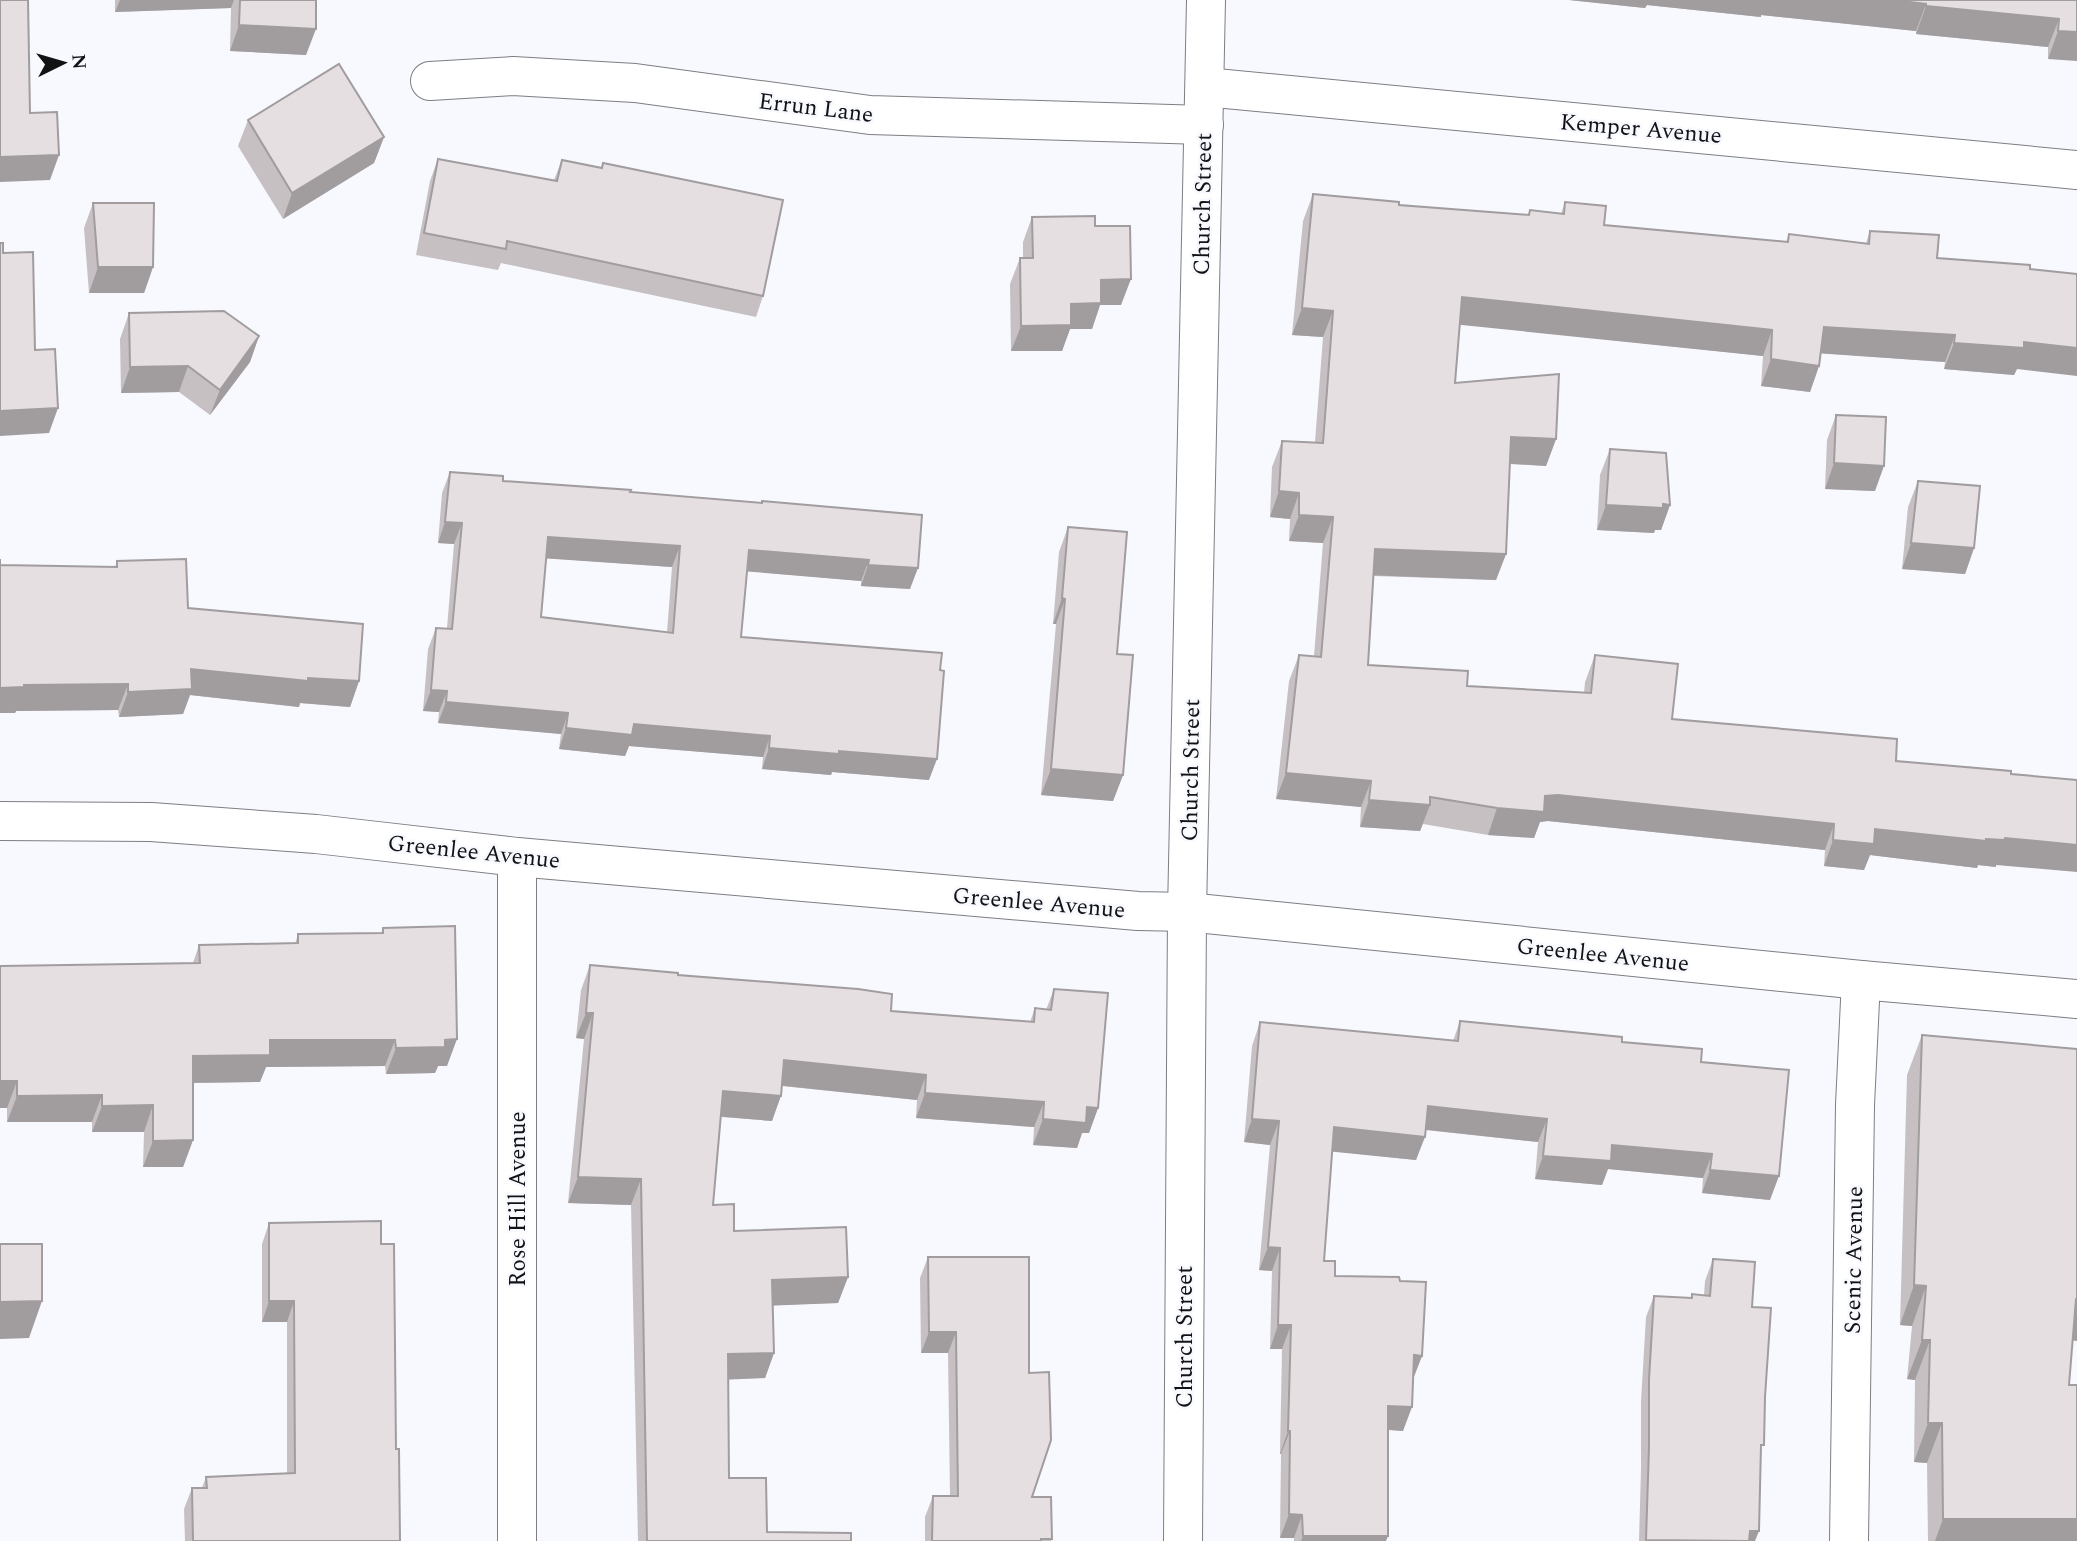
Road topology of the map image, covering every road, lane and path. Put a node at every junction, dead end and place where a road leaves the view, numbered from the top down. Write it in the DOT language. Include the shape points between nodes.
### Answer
graph roads {
  1 [pos="1206,0"];
  2 [pos="430,81"];
  3 [pos="1205,87"];
  4 [pos="1204,125"];
  5 [pos="2077,170"];
  6 [pos="0,821"];
  7 [pos="517,857"];
  8 [pos="1187,912"];
  9 [pos="1861,980"];
  10 [pos="2077,999"];
  11 [pos="517,1541"];
  12 [pos="1183,1541"];
  13 [pos="1849,1541"];
  1 -- 3 [label="street, Church Street"];
  2 -- 4 [label="street, Errun Lane" via="513,76 635,83 870,115"];
  3 -- 4 [label="street, Church Street"];
  3 -- 5 [label="street, Kemper Avenue"];
  4 -- 8 [label="street, Church Street"];
  6 -- 7 [label="street, Greenlee Avenue" via="165,823 316,834"];
  7 -- 8 [label="street, Greenlee Avenue"];
  7 -- 11 [label="street, Rose Hill Avenue"];
  8 -- 9 [label="street, Greenlee Avenue"];
  8 -- 12 [label="street, Church Street"];
  9 -- 10 [label="street, Greenlee Avenue"];
  9 -- 13 [label="street, Scenic Avenue"];
}
